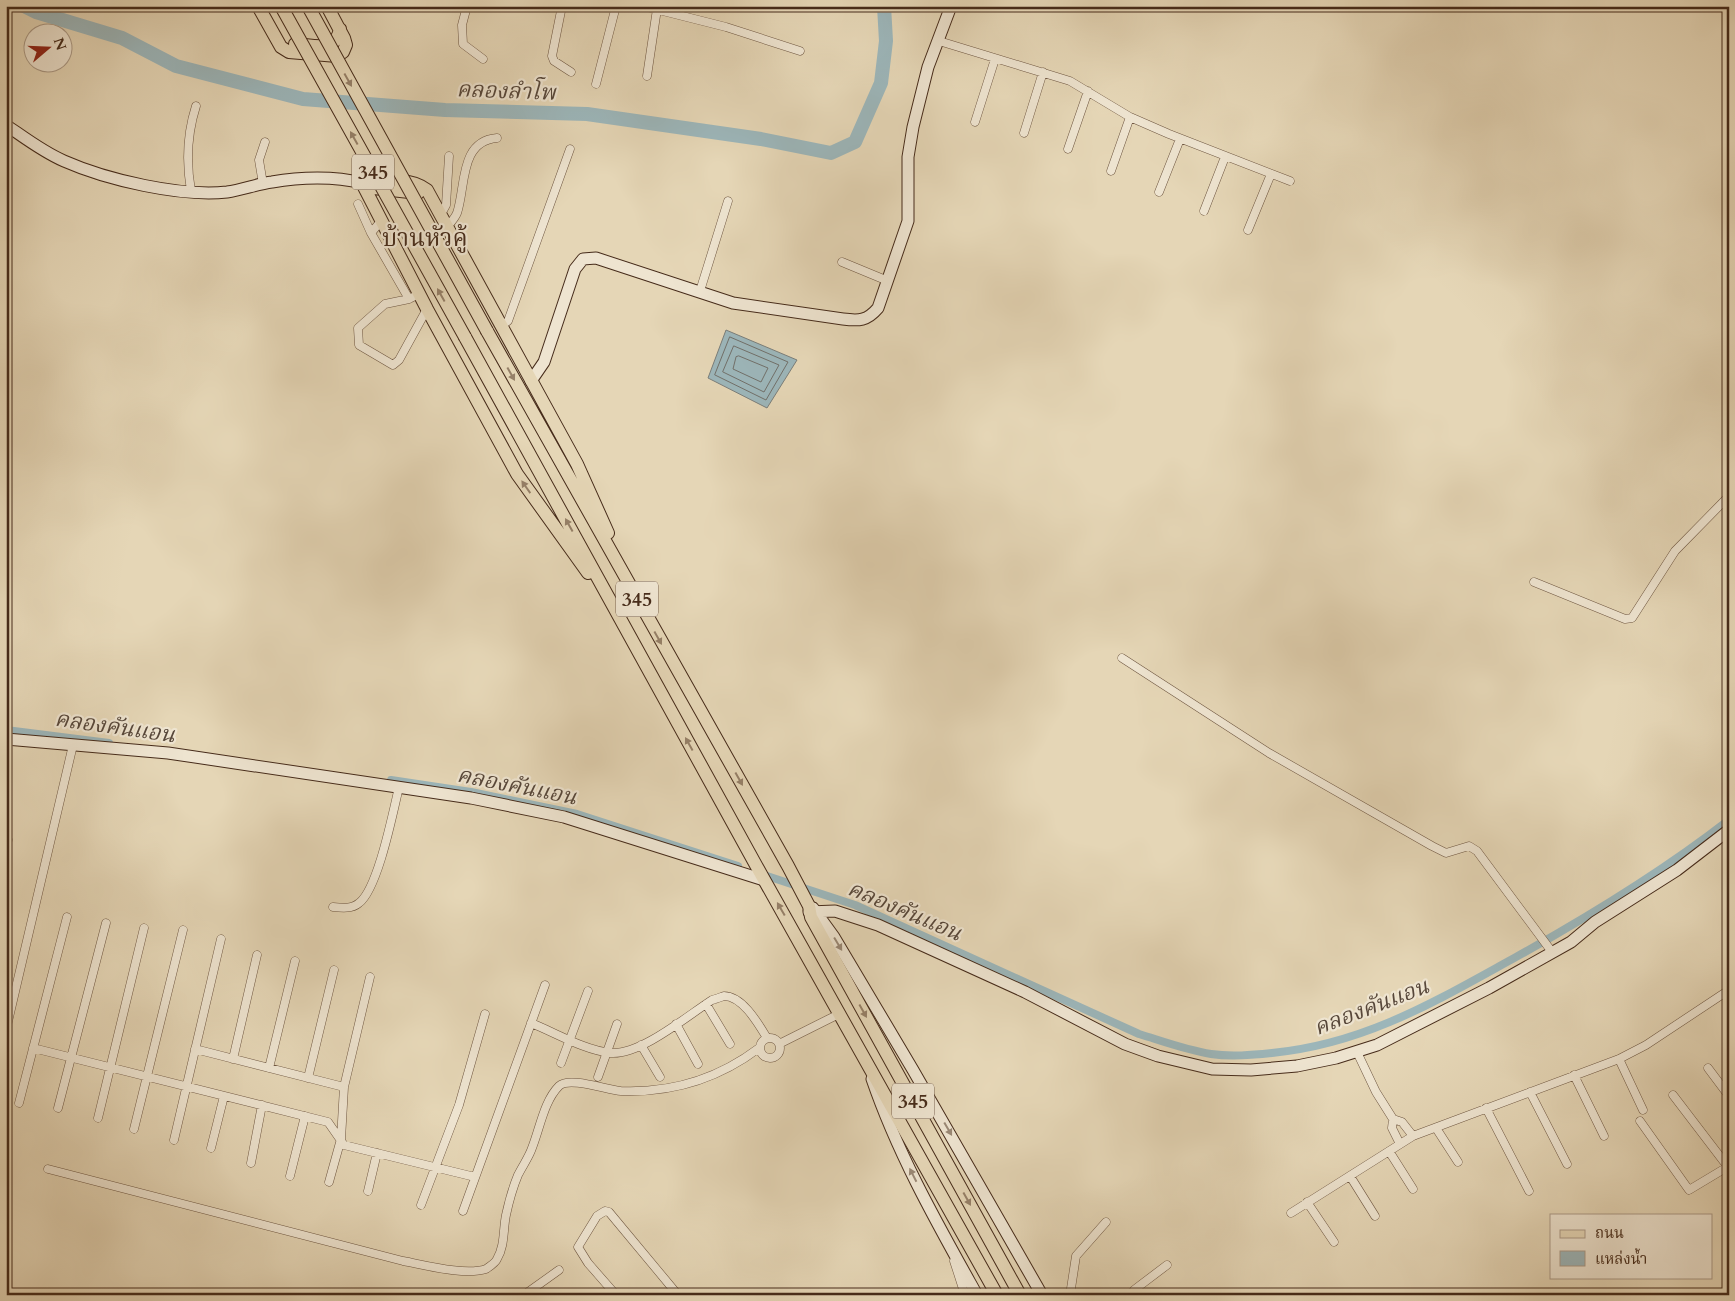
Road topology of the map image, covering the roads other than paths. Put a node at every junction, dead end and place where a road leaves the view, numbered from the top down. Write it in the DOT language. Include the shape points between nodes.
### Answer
graph roads {
  1 [pos="258,6"];
  2 [pos="281,6"];
  3 [pos="308,6"];
  4 [pos="326,6"];
  5 [pos="467,6"];
  6 [pos="562,6"];
  7 [pos="616,6"];
  8 [pos="643,6"];
  9 [pos="951,6"];
  10 [pos="657,9"];
  11 [pos="939,41"];
  12 [pos="800,51"];
  13 [pos="483,59"];
  14 [pos="995,59"];
  15 [pos="571,72"];
  16 [pos="1042,72"];
  17 [pos="647,76"];
  18 [pos="596,84"];
  19 [pos="1088,91"];
  20 [pos="196,106"];
  21 [pos="1130,117"];
  22 [pos="975,122"];
  23 [pos="6,125"];
  24 [pos="1024,133"];
  25 [pos="497,138"];
  26 [pos="1180,139"];
  27 [pos="265,142"];
  28 [pos="570,149"];
  29 [pos="1068,150"];
  30 [pos="448,156"];
  31 [pos="1226,156"];
  32 [pos="1112,171"];
  33 [pos="1271,174"];
  34 [pos="1290,182"];
  35 [pos="362,183"];
  36 [pos="263,184"];
  37 [pos="192,191"];
  38 [pos="1160,192"];
  39 [pos="728,201"];
  40 [pos="358,204"];
  41 [pos="439,210"];
  42 [pos="1204,211"];
  43 [pos="381,222"];
  44 [pos="448,226"];
  45 [pos="1248,230"];
  46 [pos="371,233"];
  47 [pos="842,262"];
  48 [pos="888,281"];
  49 [pos="700,291"];
  50 [pos="414,296"];
  51 [pos="427,309"];
  52 [pos="502,325"];
  53 [pos="531,380"];
  54 [pos="567,445"];
  55 [pos="525,447"];
  56 [pos="555,453"];
  57 [pos="510,460"];
  58 [pos="1729,496"];
  59 [pos="1534,582"];
  60 [pos="608,596"];
  61 [pos="642,608"];
  62 [pos="1122,658"];
  63 [pos="6,739"];
  64 [pos="73,745"];
  65 [pos="399,788"];
  66 [pos="1729,830"];
  67 [pos="6,835"];
  68 [pos="6,843"];
  69 [pos="763,878"];
  70 [pos="810,906"];
  71 [pos="333,907"];
  72 [pos="67,917"];
  73 [pos="106,923"];
  74 [pos="144,928"];
  75 [pos="183,930"];
  76 [pos="221,939"];
  77 [pos="1552,952"];
  78 [pos="257,955"];
  79 [pos="295,961"];
  80 [pos="334,970"];
  81 [pos="370,977"];
  82 [pos="545,985"];
  83 [pos="1729,990"];
  84 [pos="588,991"];
  85 [pos="706,1004"];
  86 [pos="485,1014"];
  87 [pos="840,1014"];
  88 [pos="531,1023"];
  89 [pos="616,1024"];
  90 [pos="676,1024"];
  91 [pos="6,1030"];
  92 [pos="767,1038"];
  93 [pos="570,1039"];
  94 [pos="730,1044"];
  95 [pos="779,1044"];
  96 [pos="641,1045"];
  97 [pos="33,1048"];
  98 [pos="759,1048"];
  99 [pos="195,1049"];
  100 [pos="607,1052"];
  101 [pos="1357,1052"];
  102 [pos="71,1058"];
  103 [pos="865,1058"];
  104 [pos="233,1059"];
  105 [pos="1619,1060"];
  106 [pos="561,1063"];
  107 [pos="698,1064"];
  108 [pos="111,1068"];
  109 [pos="269,1068"];
  110 [pos="1708,1068"];
  111 [pos="1574,1075"];
  112 [pos="147,1076"];
  113 [pos="598,1077"];
  114 [pos="660,1077"];
  115 [pos="308,1078"];
  116 [pos="186,1086"];
  117 [pos="344,1087"];
  118 [pos="1530,1092"];
  119 [pos="1673,1095"];
  120 [pos="224,1096"];
  121 [pos="1729,1096"];
  122 [pos="19,1103"];
  123 [pos="262,1105"];
  124 [pos="58,1108"];
  125 [pos="1486,1108"];
  126 [pos="1643,1110"];
  127 [pos="305,1116"];
  128 [pos="98,1118"];
  129 [pos="1393,1119"];
  130 [pos="1640,1121"];
  131 [pos="1436,1128"];
  132 [pos="134,1129"];
  133 [pos="1413,1136"];
  134 [pos="1604,1136"];
  135 [pos="174,1140"];
  136 [pos="341,1140"];
  137 [pos="1400,1144"];
  138 [pos="211,1148"];
  139 [pos="1389,1151"];
  140 [pos="377,1153"];
  141 [pos="1458,1162"];
  142 [pos="251,1163"];
  143 [pos="1567,1164"];
  144 [pos="1728,1167"];
  145 [pos="436,1168"];
  146 [pos="48,1170"];
  147 [pos="290,1176"];
  148 [pos="1350,1176"];
  149 [pos="475,1177"];
  150 [pos="329,1182"];
  151 [pos="1413,1189"];
  152 [pos="368,1191"];
  153 [pos="1529,1191"];
  154 [pos="988,1199"];
  155 [pos="1307,1202"];
  156 [pos="421,1205"];
  157 [pos="463,1212"];
  158 [pos="1290,1212"];
  159 [pos="1375,1216"];
  160 [pos="1106,1222"];
  161 [pos="1334,1242"];
  162 [pos="948,1244"];
  163 [pos="1167,1265"];
  164 [pos="559,1270"];
  165 [pos="524,1295"];
  166 [pos="616,1295"];
  167 [pos="678,1295"];
  168 [pos="965,1295"];
  169 [pos="977,1295"];
  170 [pos="997,1295"];
  171 [pos="1020,1295"];
  172 [pos="1042,1295"];
  173 [pos="1046,1295"];
  174 [pos="1070,1295"];
  175 [pos="1131,1295"];
  1 -- 4 [label="main road" via="274,35 284,43 330,46 336,42 340,29"];
  55 -- 2 [label="main road, 345, one-way, bridge"];
  3 -- 56 [label="main road, 345, one-way, bridge"];
  5 -- 13 [label="street" via="462,26 463,44"];
  6 -- 15 [label="street" via="552,56 554,61"];
  7 -- 18 [label="street"];
  8 -- 10 [label="street"];
  9 -- 11 [label="street"];
  10 -- 12 [label="street"];
  10 -- 17 [label="street"];
  11 -- 14 [label="street"];
  11 -- 48 [label="street" via="928,67 912,127 908,157 908,221"];
  14 -- 16 [label="street"];
  14 -- 22 [label="street"];
  16 -- 19 [label="street"];
  16 -- 24 [label="street"];
  19 -- 21 [label="street"];
  19 -- 29 [label="street"];
  20 -- 37 [label="street" via="188,140"];
  21 -- 26 [label="street"];
  21 -- 32 [label="street"];
  23 -- 37 [label="street" via="33,144 81,167 147,187"];
  25 -- 44 [label="street" via="487,139 470,153 457,215"];
  26 -- 31 [label="street"];
  26 -- 38 [label="street"];
  27 -- 36 [label="street" via="258,160"];
  28 -- 52 [label="street" via="508,321"];
  30 -- 41 [label="street" via="446,205"];
  31 -- 33 [label="street"];
  31 -- 42 [label="street"];
  33 -- 34 [label="street"];
  33 -- 45 [label="street"];
  35 -- 36 [label="street" via="304,179"];
  35 -- 41 [label="main road" via="382,190 413,191"];
  35 -- 43 [label="main road"];
  36 -- 37 [label="street" via="227,192"];
  39 -- 49 [label="street"];
  40 -- 46 [label="street"];
  41 -- 44 [label="main road"];
  43 -- 46 [label="street"];
  43 -- 50 [label="main road"];
  44 -- 52 [label="main road"];
  46 -- 50 [label="street"];
  47 -- 48 [label="street"];
  48 -- 49 [label="street" via="878,308 870,317 860,321 733,303"];
  49 -- 53 [label="street" via="596,258 583,259 574,269 544,362"];
  50 -- 51 [label="main road"];
  50 -- 51 [label="street" via="384,304 367,318 358,328 360,344 393,365 399,360"];
  51 -- 57 [label="main road"];
  52 -- 53 [label="main road"];
  53 -- 54 [label="main road"];
  54 -- 56 [label="main road" via="564,453"];
  54 -- 61 [label="main road"];
  55 -- 57 [label="main road" via="520,461"];
  60 -- 55 [label="main road, 345, one-way"];
  56 -- 61 [label="main road, 345"];
  60 -- 57 [label="main road, one-way" via="571,550"];
  58 -- 59 [label="street" via="1674,551 1639,609 1629,619"];
  69 -- 60 [label="main road, 345, one-way"];
  61 -- 70 [label="main road, 345, one-way"];
  62 -- 77 [label="street" via="1269,753 1432,846 1446,852 1469,846 1476,850"];
  63 -- 64 [label="street"];
  64 -- 65 [label="street" via="168,754"];
  64 -- 91 [label="street"];
  65 -- 69 [label="street" via="471,798 564,817"];
  65 -- 71 [label="street" via="369,891 353,906"];
  66 -- 77 [label="street" via="1670,875"];
  67 -- 68 [label="street"];
  87 -- 69 [label="main road, 345, one-way"];
  70 -- 101 [label="street" via="841,912 878,925 1025,992 1126,1044 1165,1058 1212,1069 1251,1070 1297,1066"];
  70 -- 154 [label="street, 345, one-way" via="844,953"];
  70 -- 171 [label="main road, 345, one-way"];
  72 -- 97 [label="street"];
  73 -- 102 [label="street"];
  74 -- 108 [label="street"];
  75 -- 112 [label="street"];
  76 -- 99 [label="street"];
  77 -- 101 [label="street" via="1438,1014"];
  78 -- 104 [label="street"];
  79 -- 109 [label="street"];
  80 -- 115 [label="street"];
  81 -- 117 [label="street"];
  82 -- 88 [label="street"];
  83 -- 105 [label="street"];
  84 -- 93 [label="street"];
  85 -- 90 [label="street"];
  85 -- 92 [label="street" via="725,996 736,1000 752,1013"];
  85 -- 94 [label="street"];
  86 -- 145 [label="street" via="459,1105"];
  87 -- 95 [label="street"];
  87 -- 103 [label="main road, 345"];
  88 -- 93 [label="street"];
  88 -- 149 [label="street"];
  89 -- 100 [label="street"];
  90 -- 96 [label="street"];
  90 -- 107 [label="street"];
  92 -- 95 [label="street" via="774,1038"];
  92 -- 98 [label="street"];
  93 -- 100 [label="street"];
  93 -- 106 [label="street"];
  95 -- 98 [label="street" via="779,1053 774,1058 764,1057"];
  96 -- 100 [label="street"];
  96 -- 114 [label="street"];
  97 -- 102 [label="street"];
  97 -- 122 [label="street"];
  98 -- 146 [label="street" via="738,1064 672,1089 647,1092 570,1081 560,1084 548,1100 531,1151 518,1175 497,1260 486,1268 463,1270 403,1262"];
  99 -- 104 [label="street"];
  99 -- 116 [label="street"];
  100 -- 113 [label="street"];
  101 -- 129 [label="street"];
  102 -- 108 [label="street"];
  102 -- 124 [label="street"];
  162 -- 103 [label="street, 345, one-way" via="891,1130"];
  103 -- 170 [label="main road, 345"];
  104 -- 109 [label="street"];
  105 -- 111 [label="street"];
  105 -- 126 [label="street"];
  108 -- 112 [label="street"];
  108 -- 128 [label="street"];
  109 -- 115 [label="street"];
  110 -- 121 [label="street"];
  111 -- 118 [label="street"];
  111 -- 134 [label="street"];
  112 -- 116 [label="street"];
  112 -- 132 [label="street"];
  115 -- 117 [label="street"];
  116 -- 120 [label="street"];
  116 -- 135 [label="street"];
  117 -- 136 [label="street"];
  118 -- 125 [label="street"];
  118 -- 143 [label="street"];
  119 -- 144 [label="street"];
  120 -- 123 [label="street"];
  120 -- 138 [label="street"];
  123 -- 127 [label="street"];
  123 -- 142 [label="street"];
  125 -- 131 [label="street"];
  125 -- 153 [label="street"];
  127 -- 136 [label="street" via="328,1122"];
  127 -- 147 [label="street"];
  129 -- 133 [label="street" via="1402,1122"];
  129 -- 137 [label="street" via="1392,1128"];
  130 -- 144 [label="street" via="1689,1190"];
  131 -- 133 [label="street"];
  131 -- 141 [label="street"];
  133 -- 137 [label="street"];
  136 -- 140 [label="street" via="344,1145"];
  136 -- 150 [label="street"];
  137 -- 139 [label="street"];
  139 -- 148 [label="street"];
  139 -- 151 [label="street"];
  140 -- 145 [label="street"];
  140 -- 152 [label="street"];
  145 -- 149 [label="street"];
  145 -- 156 [label="street"];
  148 -- 155 [label="street"];
  148 -- 159 [label="street"];
  149 -- 157 [label="street"];
  154 -- 172 [label="street, 345"];
  154 -- 173 [label="street"];
  155 -- 158 [label="street"];
  155 -- 161 [label="street"];
  160 -- 174 [label="street" via="1076,1256"];
  162 -- 168 [label="street"];
  162 -- 169 [label="street, 345"];
  163 -- 175 [label="street"];
  164 -- 165 [label="street"];
  166 -- 167 [label="street" via="578,1247 597,1216 605,1210"];
}
